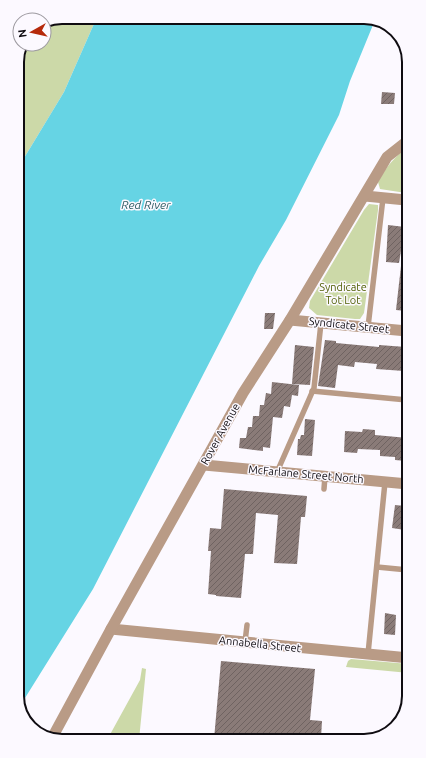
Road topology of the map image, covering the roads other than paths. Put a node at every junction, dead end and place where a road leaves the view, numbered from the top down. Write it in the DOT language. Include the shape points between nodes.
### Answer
graph roads {
  1 [pos="402,145"];
  2 [pos="365,196"];
  3 [pos="383,198"];
  4 [pos="402,200"];
  5 [pos="290,320"];
  6 [pos="321,323"];
  7 [pos="368,327"];
  8 [pos="402,330"];
  9 [pos="312,391"];
  10 [pos="402,400"];
  11 [pos="204,465"];
  12 [pos="277,472"];
  13 [pos="325,476"];
  14 [pos="385,482"];
  15 [pos="402,483"];
  16 [pos="324,489"];
  17 [pos="377,567"];
  18 [pos="402,569"];
  19 [pos="247,625"];
  20 [pos="110,629"];
  21 [pos="245,642"];
  22 [pos="368,654"];
  23 [pos="402,657"];
  24 [pos="55,733"];
  1 -- 2 [label="street, Rover Avenue" via="387,158"];
  2 -- 3 [label="street"];
  2 -- 5 [label="street, Rover Avenue"];
  3 -- 4 [label="street"];
  3 -- 7 [label="lane"];
  5 -- 6 [label="street, Syndicate Street"];
  5 -- 11 [label="street, Rover Avenue" via="243,393"];
  6 -- 7 [label="street, Syndicate Street"];
  6 -- 9 [label="lane"];
  7 -- 8 [label="street, Syndicate Street"];
  9 -- 10 [label="lane"];
  9 -- 12 [label="lane"];
  11 -- 12 [label="street, McFarlane Street North"];
  11 -- 20 [label="street, Rover Avenue"];
  12 -- 13 [label="street, McFarlane Street North"];
  13 -- 14 [label="street, McFarlane Street North"];
  13 -- 16 [label="lane"];
  14 -- 15 [label="street, McFarlane Street North"];
  14 -- 17 [label="lane"];
  17 -- 18 [label="lane"];
  17 -- 22 [label="lane"];
  19 -- 21 [label="lane"];
  20 -- 21 [label="street, Annabella Street"];
  20 -- 24 [label="street, Rover Avenue"];
  21 -- 22 [label="street, Annabella Street"];
  22 -- 23 [label="street, Annabella Street"];
}
